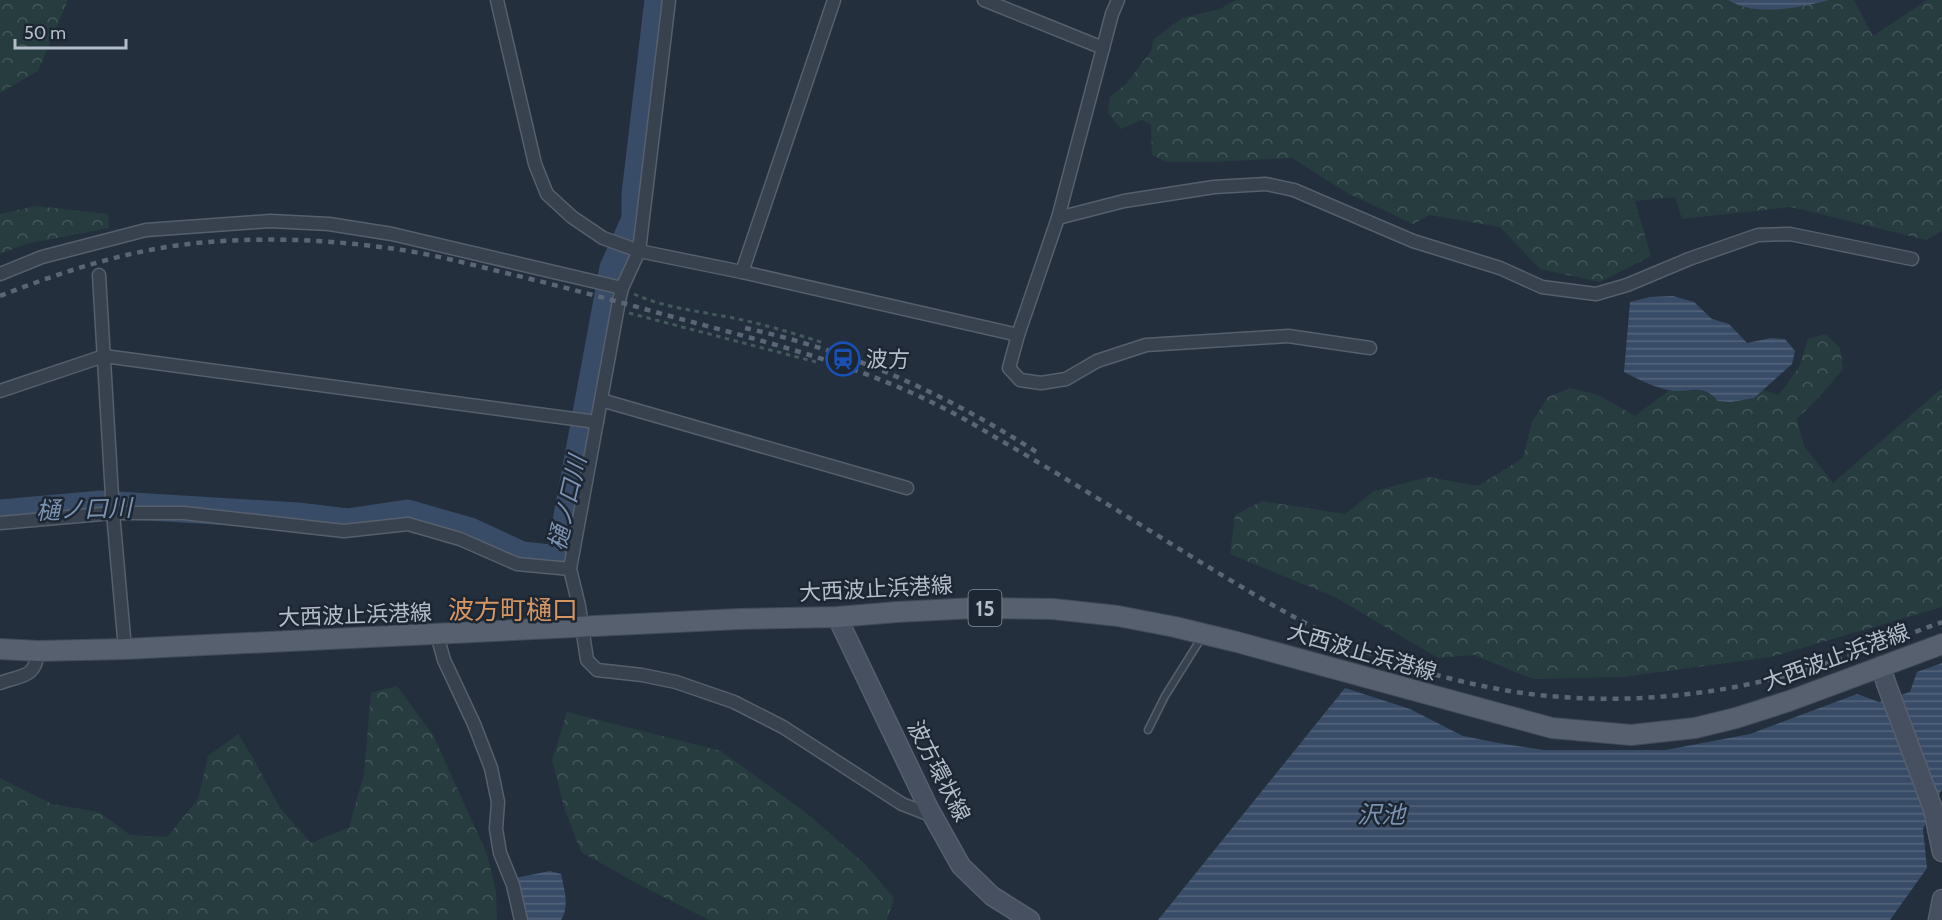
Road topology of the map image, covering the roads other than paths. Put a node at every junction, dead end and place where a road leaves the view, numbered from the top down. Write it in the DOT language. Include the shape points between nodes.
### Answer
graph roads {
  1 [pos="497,0"];
  2 [pos="669,0"];
  3 [pos="834,0"];
  4 [pos="984,0"];
  5 [pos="1118,0"];
  6 [pos="1103,48"];
  7 [pos="1058,218"];
  8 [pos="639,251"];
  9 [pos="1912,259"];
  10 [pos="742,272"];
  11 [pos="0,274"];
  12 [pos="99,275"];
  13 [pos="622,288"];
  14 [pos="1018,335"];
  15 [pos="1370,348"];
  16 [pos="104,356"];
  17 [pos="0,391"];
  18 [pos="601,400"];
  19 [pos="597,422"];
  20 [pos="907,488"];
  21 [pos="113,513"];
  22 [pos="0,523"];
  23 [pos="570,569"];
  24 [pos="837,617"];
  25 [pos="582,627"];
  26 [pos="1204,634"];
  27 [pos="437,635"];
  28 [pos="1942,644"];
  29 [pos="0,649"];
  30 [pos="125,649"];
  31 [pos="38,651"];
  32 [pos="1883,674"];
  33 [pos="0,683"];
  34 [pos="1148,730"];
  35 [pos="933,816"];
  36 [pos="1941,839"];
  37 [pos="1942,898"];
  38 [pos="521,920"];
  39 [pos="1030,920"];
  40 [pos="1938,920"];
  1 -- 8 [label="street" via="535,164 547,194 603,238"];
  2 -- 8 [label="street"];
  3 -- 10 [label="street"];
  4 -- 6 [label="street"];
  5 -- 6 [label="street"];
  6 -- 7 [label="street"];
  7 -- 9 [label="street" via="1124,201 1266,184 1294,190 1413,241 1500,268 1542,287 1596,294 1758,235 1790,234"];
  7 -- 14 [label="street"];
  8 -- 10 [label="street"];
  8 -- 13 [label="street"];
  10 -- 14 [label="street"];
  11 -- 13 [label="street" via="42,257 146,230 270,221 329,224 392,234"];
  12 -- 16 [label="street"];
  13 -- 18 [label="street"];
  14 -- 15 [label="street" via="1009,368 1020,380 1041,383 1066,379 1097,361 1146,345 1288,336"];
  16 -- 17 [label="street"];
  16 -- 19 [label="street"];
  16 -- 21 [label="street"];
  18 -- 19 [label="street"];
  18 -- 20 [label="street"];
  19 -- 23 [label="street"];
  21 -- 22 [label="street"];
  21 -- 23 [label="street" via="184,513 344,531 408,524 460,538 517,564"];
  21 -- 30 [label="street"];
  23 -- 25 [label="street"];
  24 -- 25 [label="main road, 大西波止浜港線 / 15"];
  24 -- 26 [label="main road, 大西波止浜港線 / 15" via="975,608 1053,609 1118,616"];
  24 -- 35 [label="main road, 波方環状線"];
  25 -- 27 [label="main road, 大西波止浜港線 / 15"];
  25 -- 35 [label="street" via="586,660 597,670 676,682 734,702 799,736 902,804"];
  26 -- 32 [label="main road, 大西波止浜港線 / 15" via="1552,728 1631,735 1695,728"];
  26 -- 34 [label="lane"];
  27 -- 30 [label="main road, 大西波止浜港線 / 15"];
  27 -- 38 [label="street" via="491,768 498,802 496,829 500,853"];
  28 -- 32 [label="main road, 大西波止浜港線 / 15"];
  29 -- 31 [label="main road, 大西波止浜港線 / 15"];
  30 -- 31 [label="main road, 大西波止浜港線 / 15"];
  31 -- 33 [label="street" via="37,665 30,673"];
  32 -- 36 [label="main road"];
  35 -- 39 [label="main road, 波方環状線" via="961,866 992,896"];
  37 -- 40 [label="main road"];
}
